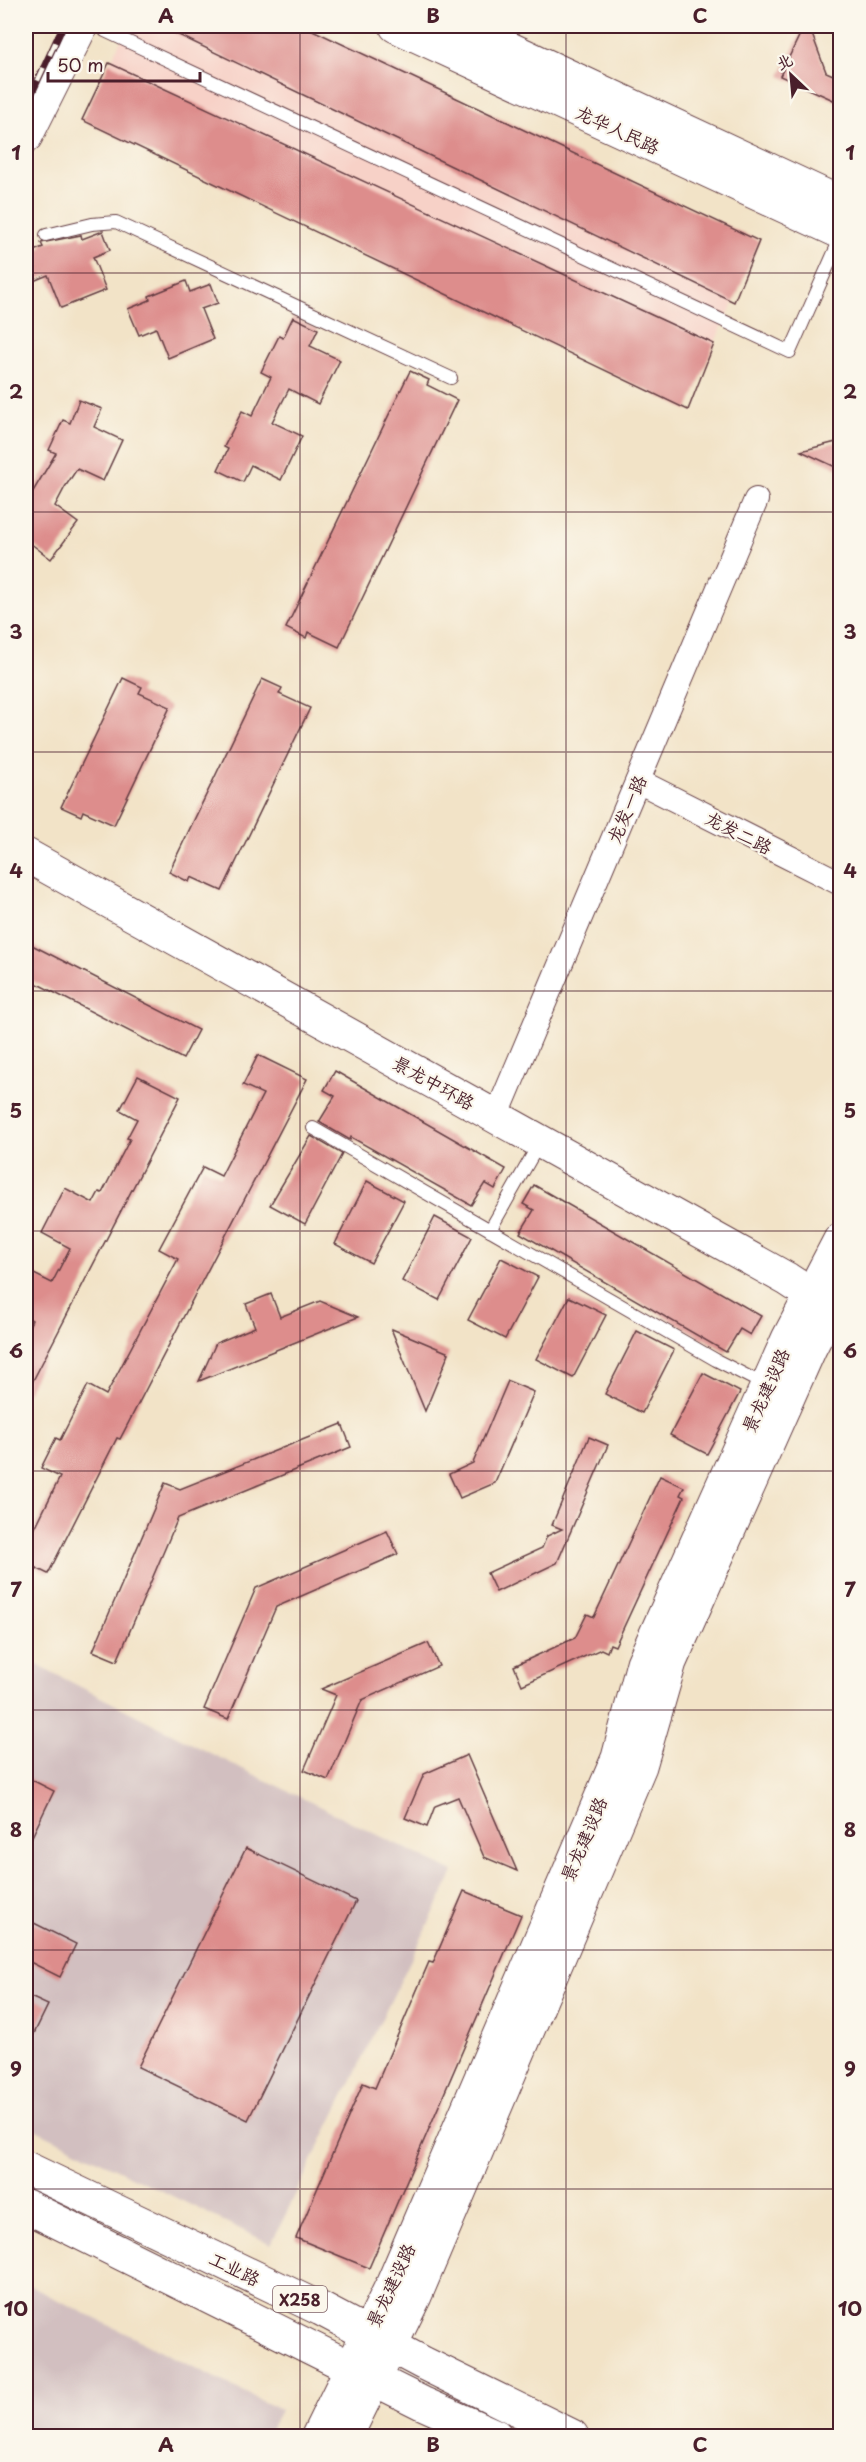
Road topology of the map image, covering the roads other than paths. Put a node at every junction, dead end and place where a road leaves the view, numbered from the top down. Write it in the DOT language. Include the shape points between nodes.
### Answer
graph roads {
  1 [pos="396,26"];
  2 [pos="461,26"];
  3 [pos="93,28"];
  4 [pos="26,136"];
  5 [pos="840,203"];
  6 [pos="840,232"];
  7 [pos="46,235"];
  8 [pos="840,239"];
  9 [pos="451,378"];
  10 [pos="756,500"];
  11 [pos="638,781"];
  12 [pos="26,855"];
  13 [pos="840,883"];
  14 [pos="496,1117"];
  15 [pos="313,1128"];
  16 [pos="541,1142"];
  17 [pos="490,1230"];
  18 [pos="840,1240"];
  19 [pos="831,1301"];
  20 [pos="766,1386"];
  21 [pos="26,2168"];
  22 [pos="26,2206"];
  23 [pos="379,2340"];
  24 [pos="363,2373"];
  25 [pos="318,2436"];
  26 [pos="346,2436"];
  27 [pos="496,2436"];
  28 [pos="572,2436"];
  1 -- 6 [label="main road, 龙华人民路"];
  2 -- 5 [label="main road, 龙华人民路"];
  3 -- 4 [label="main road"];
  3 -- 8 [label="lane" via="790,352"];
  7 -- 9 [label="lane" via="116,222"];
  10 -- 11 [label="street, 龙发一路"];
  11 -- 13 [label="street, 龙发二路"];
  11 -- 14 [label="street, 龙发一路"];
  12 -- 14 [label="main road, 景龙中环路"];
  14 -- 16 [label="main road, 景龙中环路"];
  15 -- 17 [label="lane"];
  16 -- 17 [label="lane"];
  16 -- 19 [label="main road, 景龙中环路"];
  17 -- 20 [label="lane"];
  18 -- 19 [label="main road, 景龙建设路"];
  19 -- 20 [label="main road, 景龙建设路" via="788,1338"];
  19 -- 23 [label="main road, 景龙建设路" via="670,1662 640,1766 415,2296"];
  20 -- 23 [label="main road, 景龙建设路" via="643,1663 618,1758 402,2261"];
  21 -- 23 [label="main road, 工业路 / X258"];
  22 -- 24 [label="main road, 工业路 / X258"];
  23 -- 24 [label="main road, 景龙建设路"];
  23 -- 28 [label="main road, 工业路 / X258"];
  24 -- 25 [label="main road, 景龙建设路"];
  24 -- 26 [label="main road, 景龙建设路"];
  24 -- 27 [label="main road, 工业路 / X258"];
}
